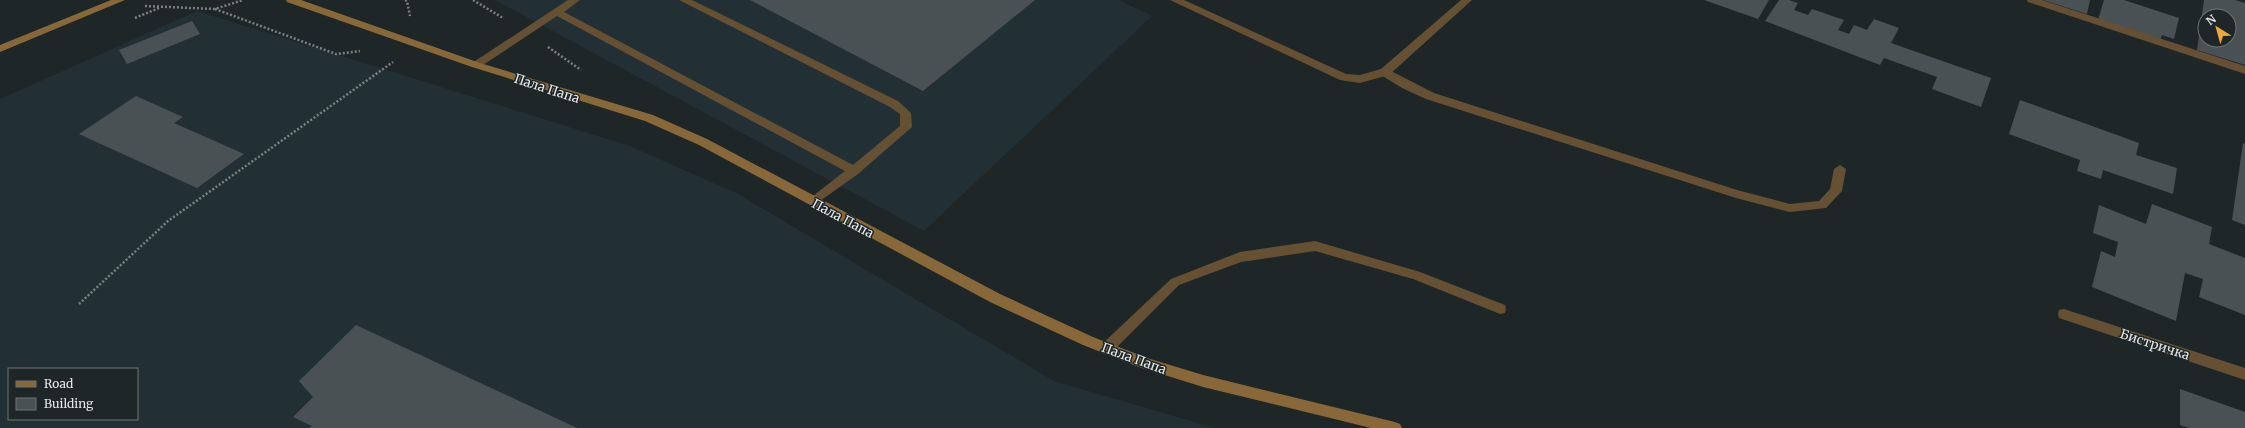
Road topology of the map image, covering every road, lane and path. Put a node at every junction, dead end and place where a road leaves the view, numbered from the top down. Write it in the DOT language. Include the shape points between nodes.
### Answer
graph roads {
  1 [pos="120,0"];
  2 [pos="243,0"];
  3 [pos="291,0"];
  4 [pos="473,0"];
  5 [pos="575,0"];
  6 [pos="684,0"];
  7 [pos="1175,0"];
  8 [pos="1467,0"];
  9 [pos="2032,0"];
  10 [pos="159,8"];
  11 [pos="557,12"];
  12 [pos="526,32"];
  13 [pos="417,45"];
  14 [pos="0,49"];
  15 [pos="476,65"];
  16 [pos="2245,70"];
  17 [pos="1385,72"];
  18 [pos="585,73"];
  19 [pos="1840,169"];
  20 [pos="854,171"];
  21 [pos="813,202"];
  22 [pos="79,304"];
  23 [pos="1500,309"];
  24 [pos="2064,314"];
  25 [pos="1106,348"];
  26 [pos="2245,374"];
  27 [pos="1395,428"];
  1 -- 14 [label="street"];
  2 -- 10 [label="path" via="215,9"];
  3 -- 13 [label="street, Пала Папа"];
  4 -- 12 [label="path"];
  5 -- 11 [label="street"];
  6 -- 20 [label="street" via="894,104 905,113 906,127"];
  7 -- 17 [label="street" via="1344,77 1360,79"];
  8 -- 17 [label="street"];
  9 -- 16 [label="street"];
  11 -- 12 [label="street"];
  11 -- 20 [label="street"];
  12 -- 15 [label="street"];
  12 -- 18 [label="path"];
  13 -- 15 [label="street, Пала Папа"];
  13 -- 22 [label="path" via="168,221"];
  15 -- 21 [label="street, Пала Папа" via="650,118 703,142"];
  17 -- 19 [label="street" via="1430,96 1736,194 1790,208 1822,205 1836,191"];
  20 -- 21 [label="street"];
  21 -- 25 [label="street, Пала Папа" via="995,298"];
  23 -- 25 [label="street" via="1416,275 1315,246 1240,257 1175,282"];
  24 -- 26 [label="street, Бистричка"];
  25 -- 27 [label="street, Пала Папа" via="1203,381"];
}
